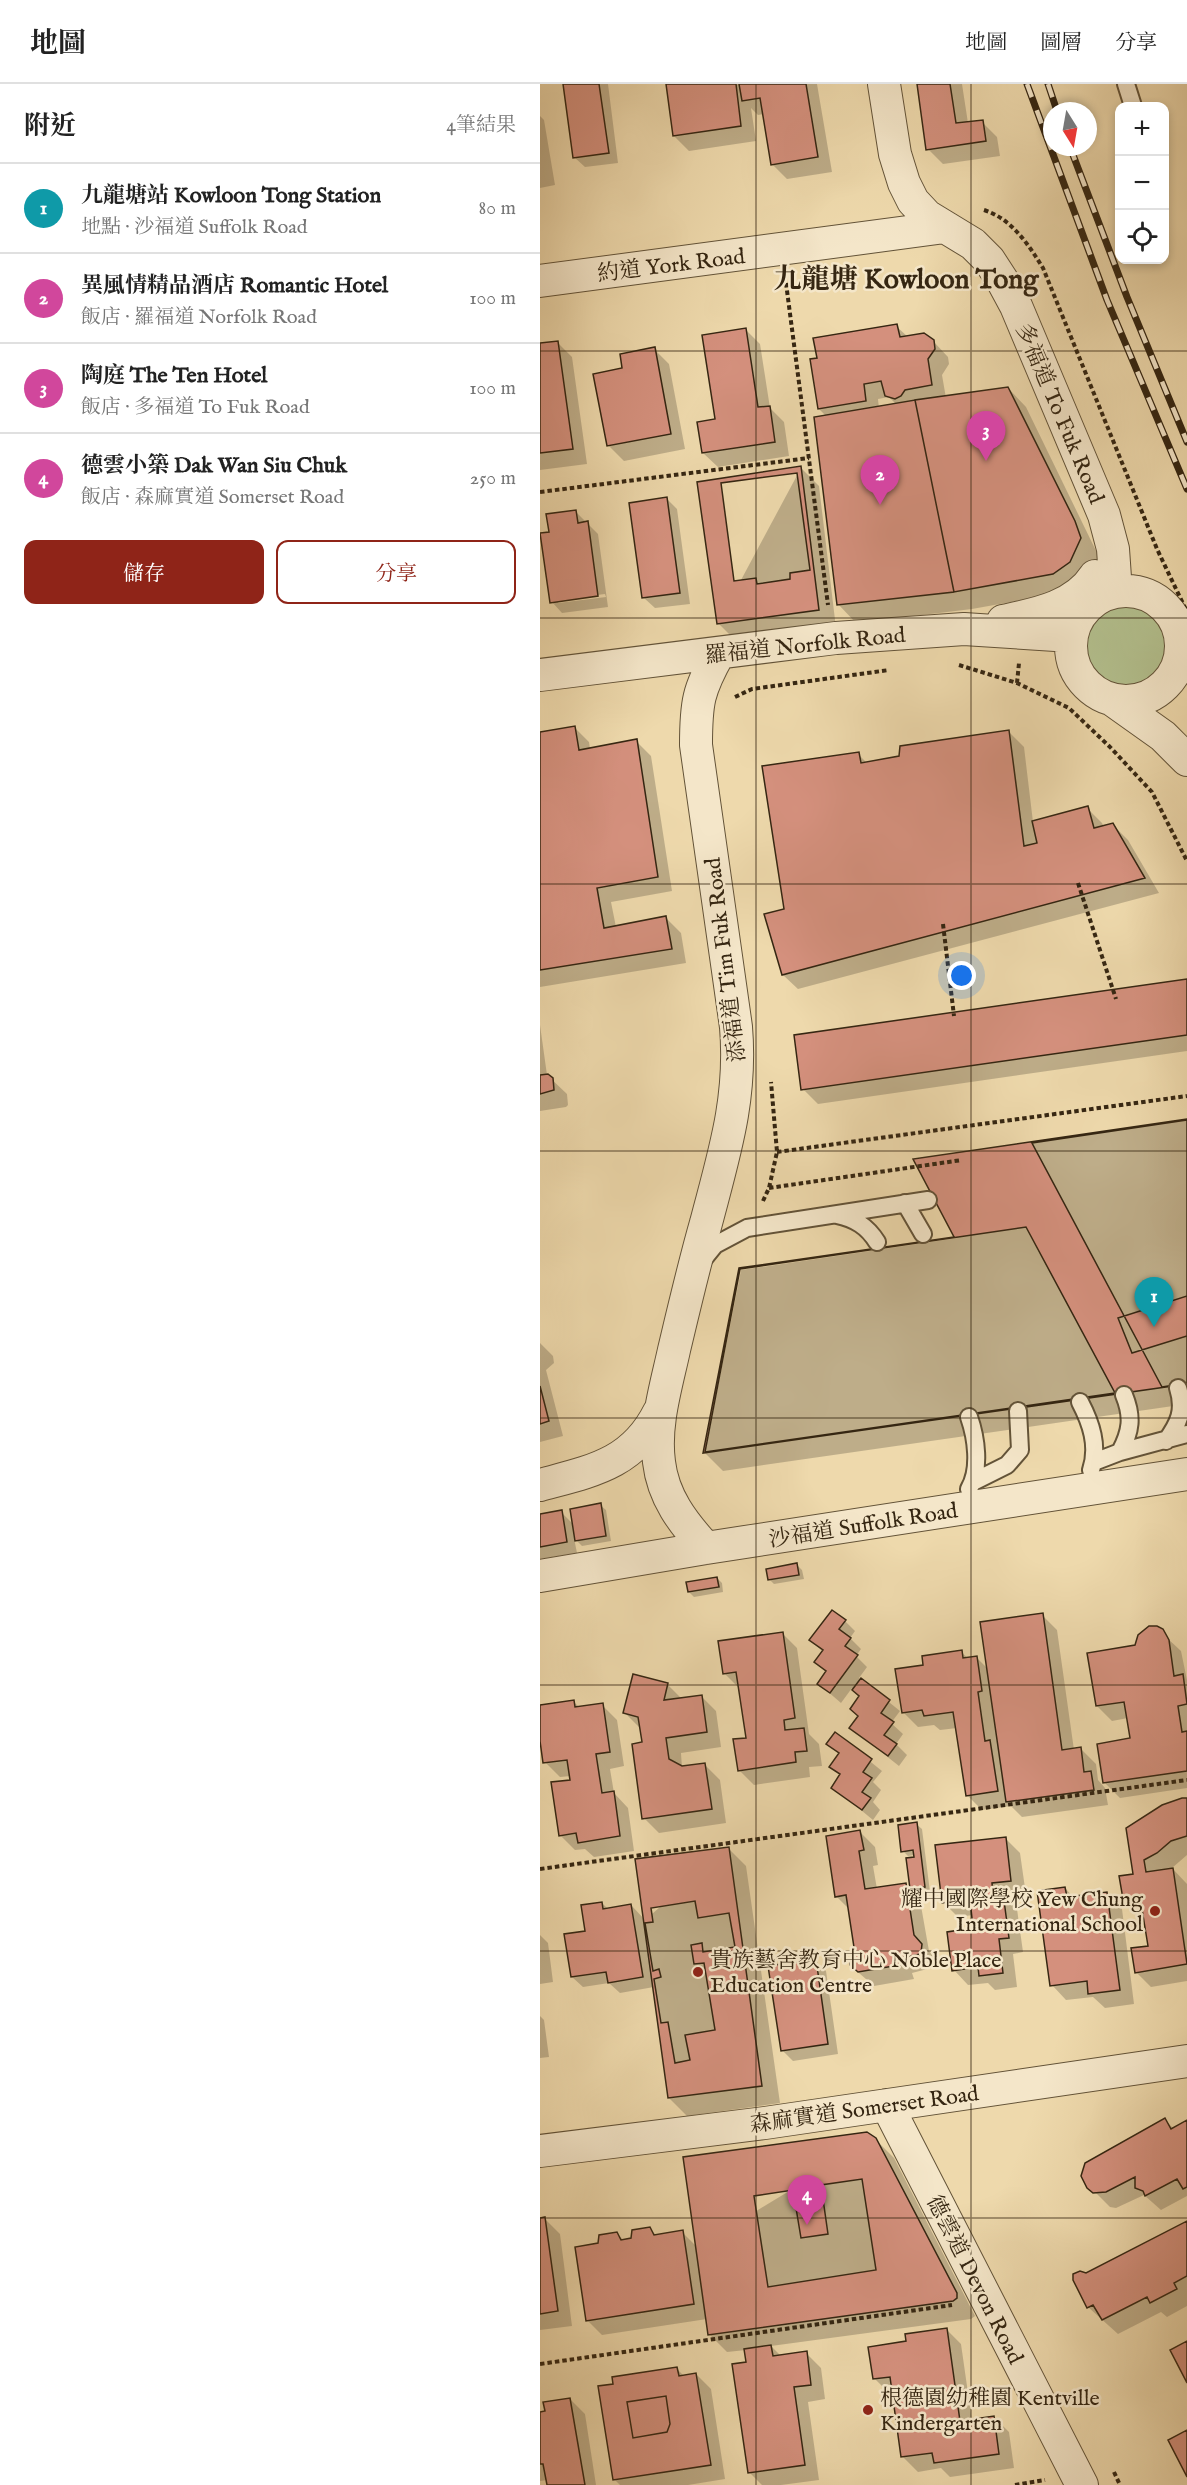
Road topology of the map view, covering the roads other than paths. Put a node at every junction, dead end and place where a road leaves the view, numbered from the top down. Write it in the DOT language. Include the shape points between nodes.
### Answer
graph roads {
  1 [pos="884,84"];
  2 [pos="1126,84"];
  3 [pos="1132,102"];
  4 [pos="945,227"];
  5 [pos="540,281"];
  6 [pos="1109,528"];
  7 [pos="1116,592"];
  8 [pos="964,629"];
  9 [pos="1071,636"];
  10 [pos="719,653"];
  11 [pos="1184,666"];
  12 [pos="540,675"];
  13 [pos="1111,699"];
  14 [pos="1187,760"];
  15 [pos="928,1200"];
  16 [pos="905,1203"];
  17 [pos="830,1214"];
  18 [pos="923,1234"];
  19 [pos="877,1242"];
  20 [pos="690,1282"];
  21 [pos="1179,1388"];
  22 [pos="1124,1395"];
  23 [pos="1080,1402"];
  24 [pos="660,1409"];
  25 [pos="1018,1411"];
  26 [pos="969,1417"];
  27 [pos="1187,1434"];
  28 [pos="1166,1441"];
  29 [pos="1120,1452"];
  30 [pos="1187,1474"];
  31 [pos="1089,1476"];
  32 [pos="973,1482"];
  33 [pos="540,1485"];
  34 [pos="958,1509"];
  35 [pos="706,1548"];
  36 [pos="540,1576"];
  37 [pos="1187,2061"];
  38 [pos="887,2105"];
  39 [pos="540,2151"];
  40 [pos="1082,2485"];
  1 -- 4 [label="street, 多福道 To Fuk Road" via="895,154 904,183 913,201"];
  2 -- 3 [label="lane"];
  4 -- 5 [label="street, 約道 York Road"];
  4 -- 6 [label="street, 多福道 To Fuk Road" via="973,244 990,260 1002,280"];
  6 -- 7 [label="street, 多福道 To Fuk Road"];
  6 -- 8 [label="street" via="1103,561 1093,579 1076,596 1049,610"];
  7 -- 9 [label="street" via="1087,607"];
  7 -- 11 [label="street" via="1149,595 1164,605 1181,634"];
  8 -- 9 [label="street, 羅福道 Norfolk Road"];
  8 -- 10 [label="street, 羅福道 Norfolk Road" via="836,638"];
  9 -- 13 [label="street" via="1075,668 1096,693"];
  10 -- 12 [label="street, 羅福道 Norfolk Road"];
  10 -- 20 [label="street, 添福道 Tim Fuk Road" via="698,696 696,745 739,1058 731,1130"];
  11 -- 13 [label="street" via="1178,667 1158,692 1143,699"];
  13 -- 14 [label="street" via="1162,736"];
  15 -- 16 [label="lane"];
  16 -- 17 [label="lane"];
  16 -- 18 [label="lane"];
  17 -- 19 [label="lane" via="864,1226"];
  17 -- 20 [label="lane" via="747,1228 730,1235 715,1245"];
  20 -- 24 [label="street, 添福道 Tim Fuk Road"];
  21 -- 28 [label="lane" via="1182,1413"];
  22 -- 29 [label="lane" via="1131,1420"];
  23 -- 31 [label="lane" via="1091,1427"];
  24 -- 33 [label="street, 添福道 Tim Fuk Road" via="651,1428 625,1454 587,1472"];
  24 -- 35 [label="street, 添福道 Tim Fuk Road" via="657,1444 665,1490 687,1527"];
  25 -- 32 [label="lane" via="1020,1450 1007,1465"];
  26 -- 32 [label="lane" via="974,1432"];
  27 -- 28 [label="lane"];
  28 -- 29 [label="lane"];
  29 -- 31 [label="lane"];
  30 -- 31 [label="street, 沙福道 Suffolk Road"];
  31 -- 34 [label="street, 沙福道 Suffolk Road"];
  32 -- 34 [label="lane"];
  34 -- 35 [label="street, 沙福道 Suffolk Road"];
  35 -- 36 [label="street, 沙福道 Suffolk Road"];
  37 -- 38 [label="street, 森麻實道 Somerset Road"];
  38 -- 39 [label="street, 森麻實道 Somerset Road"];
  38 -- 40 [label="street, 德雲道 Devon Road"];
}
